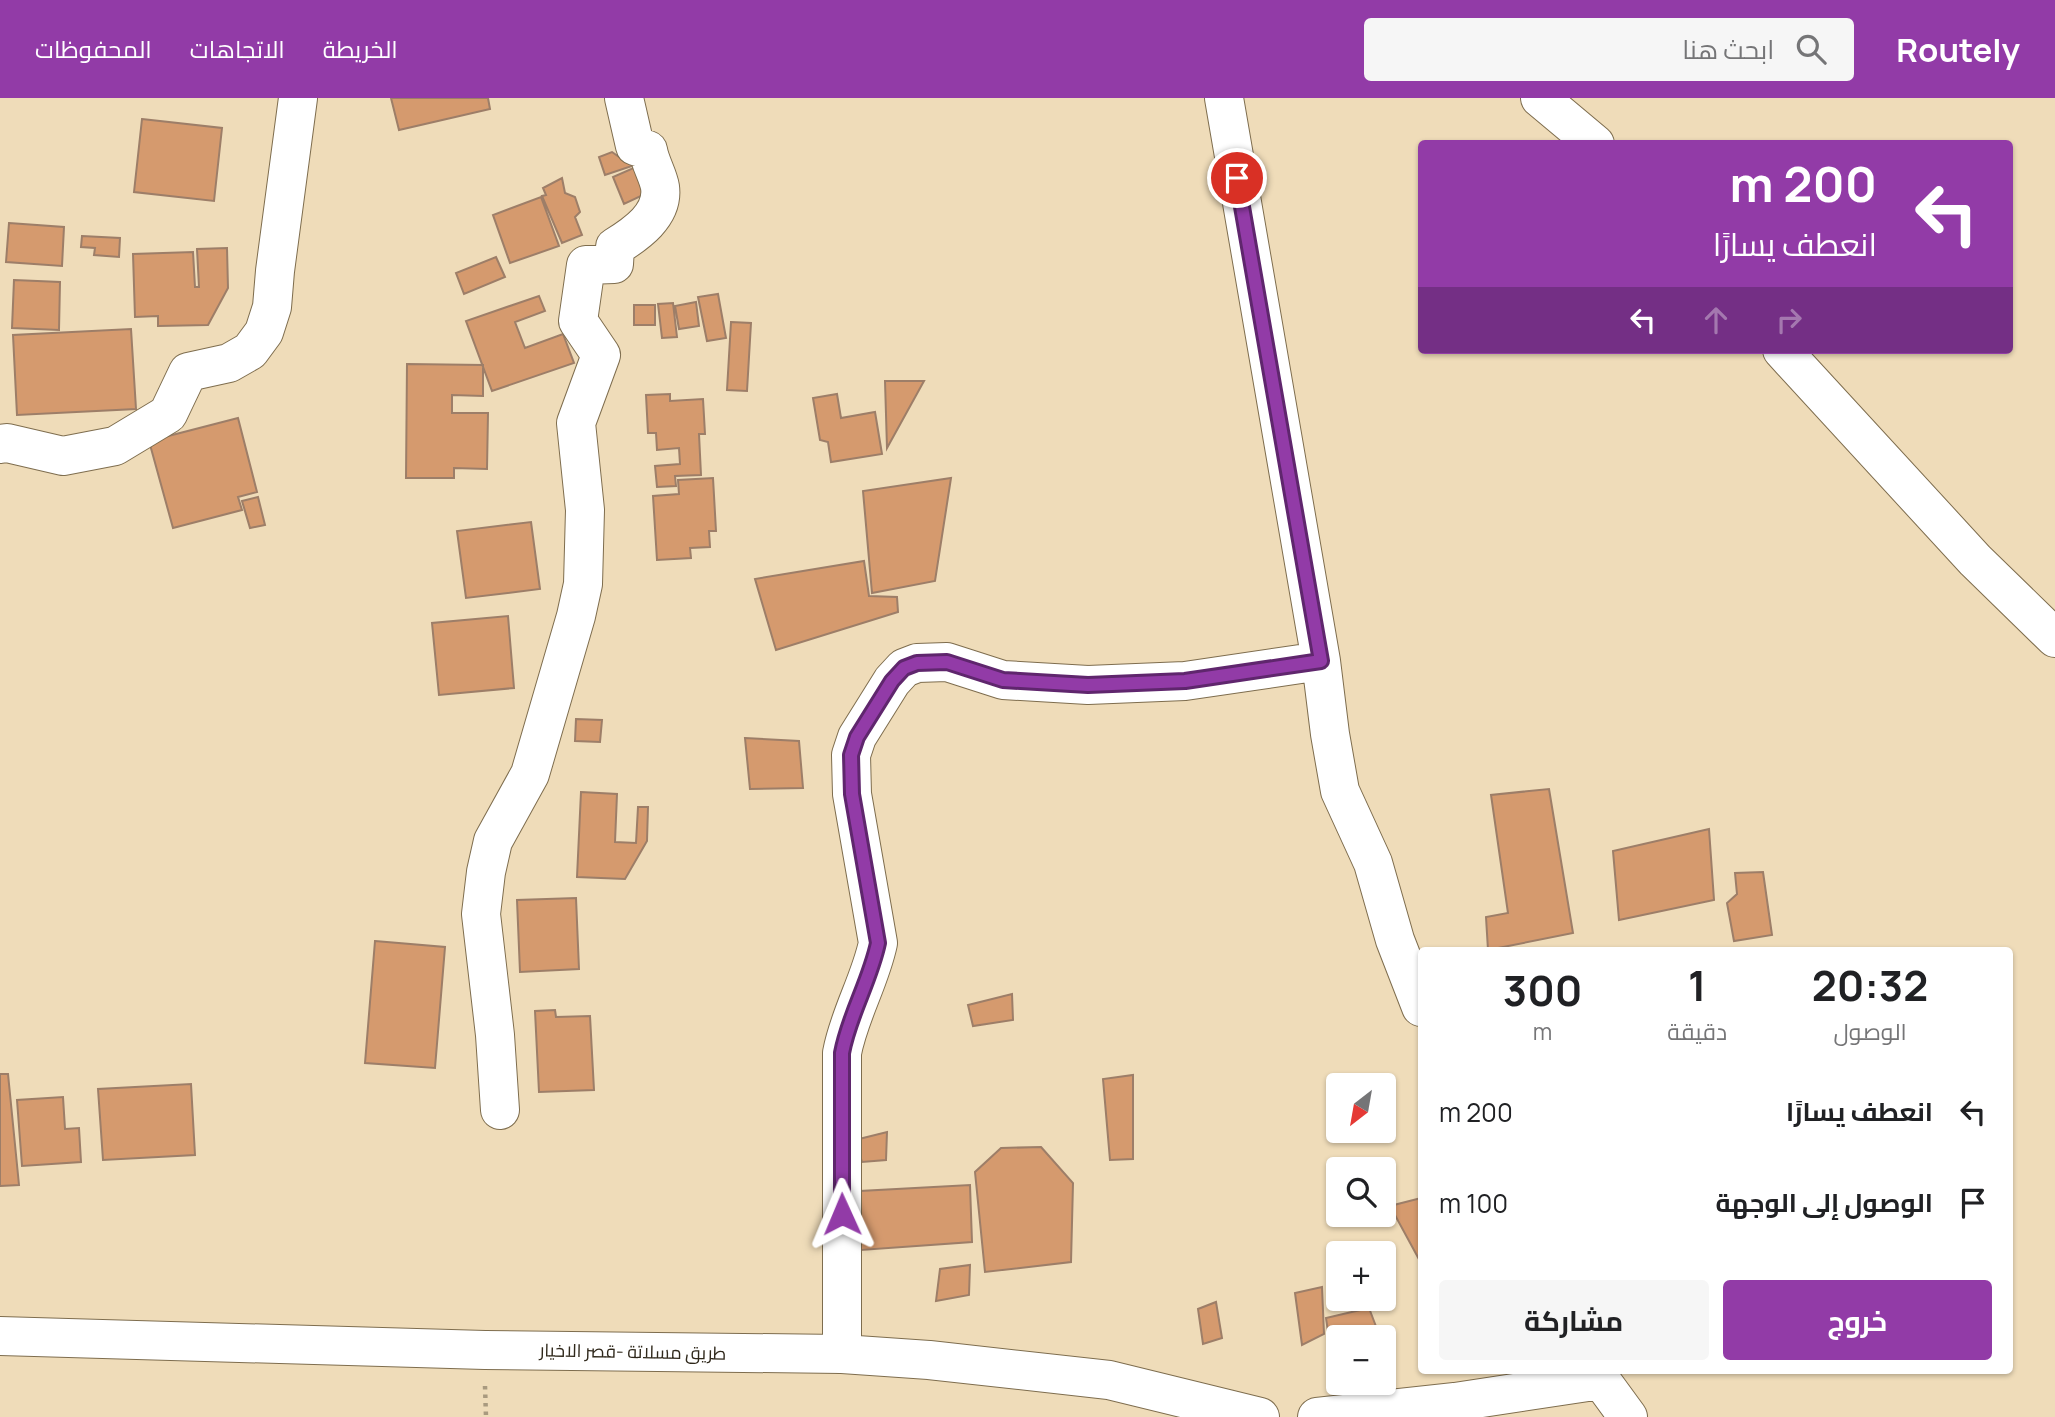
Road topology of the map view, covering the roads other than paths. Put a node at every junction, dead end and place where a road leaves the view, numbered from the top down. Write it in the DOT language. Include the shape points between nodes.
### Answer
graph roads {
  1 [pos="298,98"];
  2 [pos="624,98"];
  3 [pos="1224,98"];
  4 [pos="1540,98"];
  5 [pos="1590,140"];
  6 [pos="1786,354"];
  7 [pos="0,444"];
  8 [pos="2055,638"];
  9 [pos="1321,661"];
  10 [pos="1418,999"];
  11 [pos="500,1110"];
  12 [pos="0,1336"];
  13 [pos="842,1354"];
  14 [pos="1598,1375"];
  15 [pos="1260,1417"];
  16 [pos="1317,1417"];
  17 [pos="1628,1417"];
  1 -- 7 [label="street" via="272,307 264,332 250,351 229,363 188,372 169,414 115,446 64,456"];
  2 -- 11 [label="street" via="635,146 648,150 660,187 659,205 639,232 615,247 614,264 586,265 578,321 601,355 576,423 585,510 583,584 530,775 494,841 482,904"];
  3 -- 9 [label="street"];
  4 -- 5 [label="street"];
  6 -- 8 [label="street" via="1975,560"];
  9 -- 10 [label="street" via="1340,791 1373,863"];
  9 -- 13 [label="street" via="1185,681 1088,685 1003,680 934,662 904,668 892,681 851,755 852,794 878,943 842,1053"];
  12 -- 13 [label="street, طريق مسلاتة -قصر الاخيار" via="485,1350"];
  13 -- 15 [label="street, طريق مسلاتة -قصر الاخيار" via="1109,1380"];
  14 -- 16 [label="street" via="1455,1402"];
  14 -- 17 [label="street"];
}
